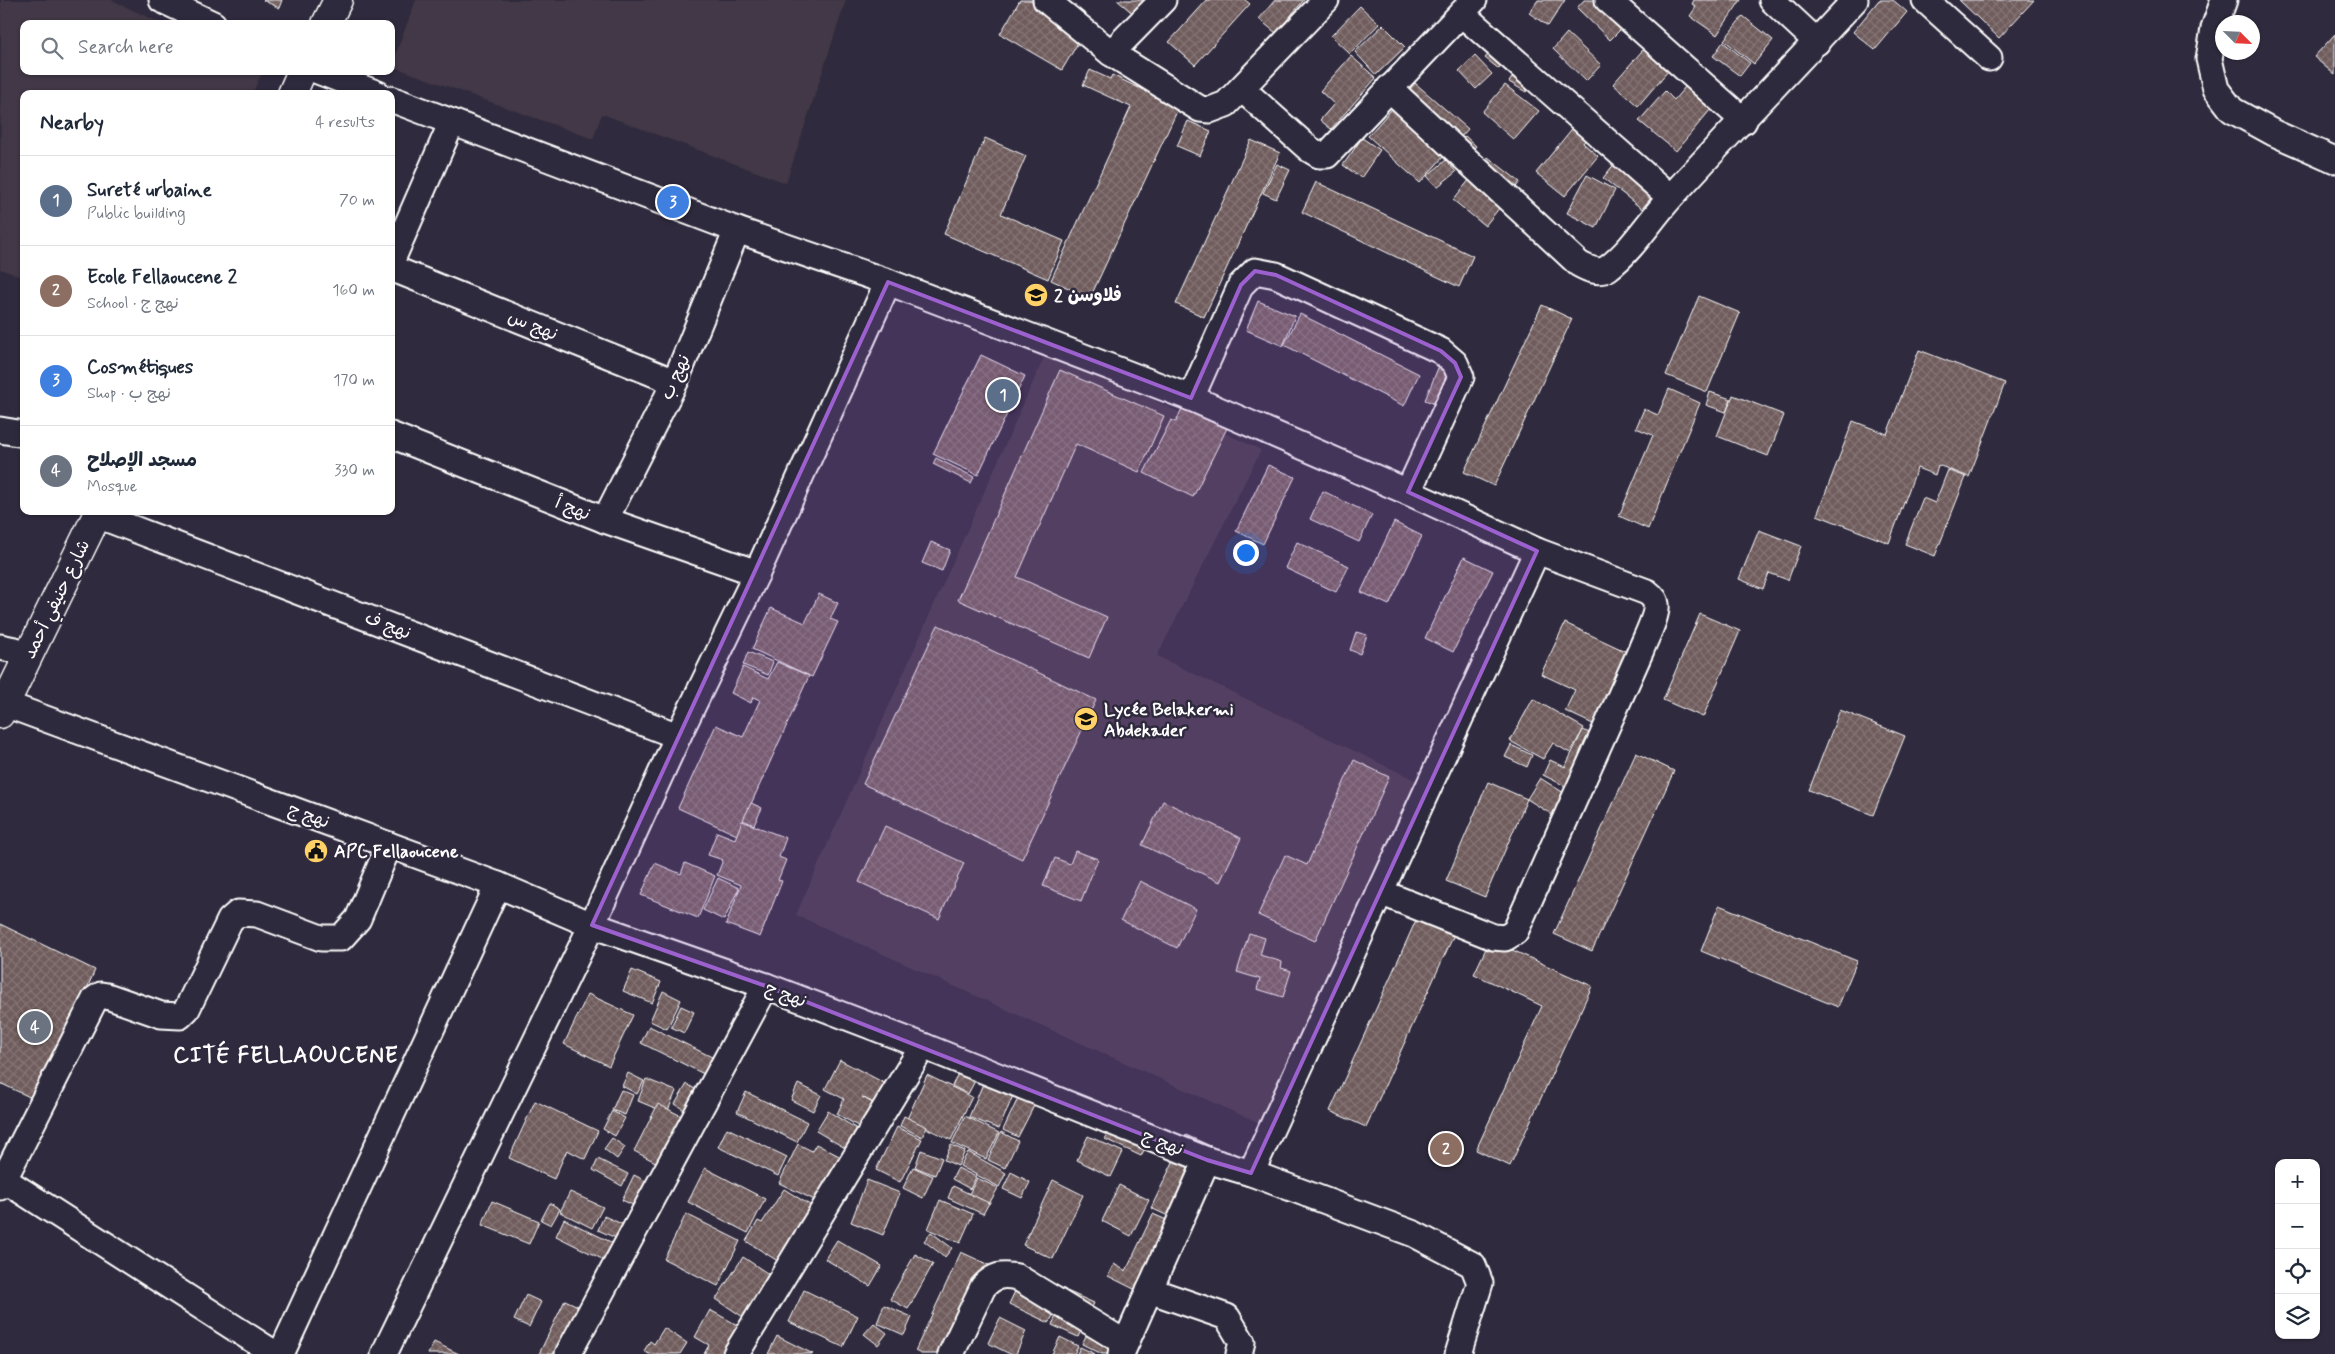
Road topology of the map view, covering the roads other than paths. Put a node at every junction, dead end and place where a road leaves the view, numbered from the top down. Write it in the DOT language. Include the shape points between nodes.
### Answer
graph roads {
  1 [pos="162,0"];
  2 [pos="338,0"];
  3 [pos="1046,0"];
  4 [pos="1163,0"];
  5 [pos="1326,0"];
  6 [pos="1608,0"];
  7 [pos="1772,0"];
  8 [pos="1855,0"];
  9 [pos="1925,0"];
  10 [pos="2224,0"];
  11 [pos="1468,7"];
  12 [pos="204,20"];
  13 [pos="328,20"];
  14 [pos="1817,42"];
  15 [pos="1111,53"];
  16 [pos="1989,58"];
  17 [pos="300,75"];
  18 [pos="328,75"];
  19 [pos="1389,88"];
  20 [pos="1242,89"];
  21 [pos="294,90"];
  22 [pos="368,90"];
  23 [pos="395,101"];
  24 [pos="1744,121"];
  25 [pos="452,122"];
  26 [pos="2335,160"];
  27 [pos="1670,197"];
  28 [pos="737,230"];
  29 [pos="395,253"];
  30 [pos="395,270"];
  31 [pos="888,282"];
  32 [pos="674,382"];
  33 [pos="1191,398"];
  34 [pos="0,430"];
  35 [pos="20,433"];
  36 [pos="395,437"];
  37 [pos="1408,492"];
  38 [pos="97,515"];
  39 [pos="103,515"];
  40 [pos="605,520"];
  41 [pos="1536,551"];
  42 [pos="757,573"];
  43 [pos="0,648"];
  44 [pos="29,653"];
  45 [pos="3,709"];
  46 [pos="678,736"];
  47 [pos="389,845"];
  48 [pos="498,885"];
  49 [pos="1380,892"];
  50 [pos="592,925"];
  51 [pos="766,986"];
  52 [pos="923,1046"];
  53 [pos="1207,1160"];
  54 [pos="1251,1173"];
  55 [pos="1,1181"];
  56 [pos="1149,1290"];
  57 [pos="1123,1348"];
  58 [pos="275,1354"];
  59 [pos="281,1354"];
  60 [pos="384,1354"];
  61 [pos="568,1354"];
  62 [pos="736,1354"];
  63 [pos="951,1354"];
  64 [pos="1239,1354"];
  65 [pos="1458,1354"];
  1 -- 12 [label="street"];
  2 -- 13 [label="street"];
  3 -- 15 [label="street"];
  4 -- 15 [label="street"];
  5 -- 20 [label="street"];
  6 -- 24 [label="street"];
  7 -- 14 [label="street"];
  8 -- 14 [label="street"];
  9 -- 16 [label="street"];
  10 -- 26 [label="street" via="2214,28 2209,59 2216,89 2232,110"];
  11 -- 19 [label="street"];
  11 -- 27 [label="street"];
  14 -- 24 [label="street"];
  15 -- 20 [label="street" via="1200,109 1210,110 1226,104"];
  17 -- 21 [label="street"];
  18 -- 22 [label="street"];
  19 -- 20 [label="street" via="1323,156 1309,149"];
  19 -- 27 [label="street" via="1580,264 1592,270 1606,269 1617,260"];
  23 -- 25 [label="street"];
  24 -- 27 [label="street"];
  25 -- 28 [label="street"];
  25 -- 29 [label="street"];
  28 -- 31 [label="street"];
  28 -- 32 [label="street, نهج ب"];
  30 -- 32 [label="street, نهج س"];
  31 -- 33 [label="street"];
  31 -- 42 [label="street"];
  32 -- 40 [label="street, نهج ب"];
  33 -- 37 [label="street"];
  33 -- 37 [label="street" via="1241,285 1255,271 1276,275 1440,350 1456,364 1461,377"];
  34 -- 35 [label="street"];
  36 -- 40 [label="street, نهج أ"];
  37 -- 41 [label="street"];
  38 -- 44 [label="street, شارع حنيفي أحمد"];
  39 -- 46 [label="street, نهج ف"];
  40 -- 42 [label="street, نهج أ"];
  41 -- 49 [label="street"];
  41 -- 49 [label="street" via="1647,592 1656,604 1641,650 1520,923 1515,932 1505,938 1494,938"];
  42 -- 46 [label="street"];
  43 -- 44 [label="street"];
  44 -- 45 [label="street, شارع حنيفي أحمد"];
  45 -- 47 [label="street, نهج ج"];
  46 -- 50 [label="street"];
  47 -- 48 [label="street, نهج ج"];
  47 -- 55 [label="street" via="358,919 341,938 321,938 257,914 238,913 230,920 187,1009 180,1016 161,1014 107,996 95,999"];
  48 -- 50 [label="street, نهج ج"];
  48 -- 59 [label="street"];
  49 -- 54 [label="street"];
  50 -- 51 [label="street, نهج ج"];
  50 -- 60 [label="street"];
  51 -- 52 [label="street, نهج ج"];
  51 -- 61 [label="street"];
  52 -- 53 [label="street, نهج ج"];
  52 -- 62 [label="street"];
  53 -- 54 [label="street, نهج ج"];
  53 -- 56 [label="street"];
  54 -- 65 [label="street, نهج ج" via="1414,1234 1473,1265 1480,1283"];
  55 -- 58 [label="street"];
  56 -- 57 [label="street"];
  56 -- 64 [label="street" via="1227,1318 1242,1342"];
  57 -- 63 [label="street" via="1017,1278 1005,1275 991,1278 983,1287"];
}
